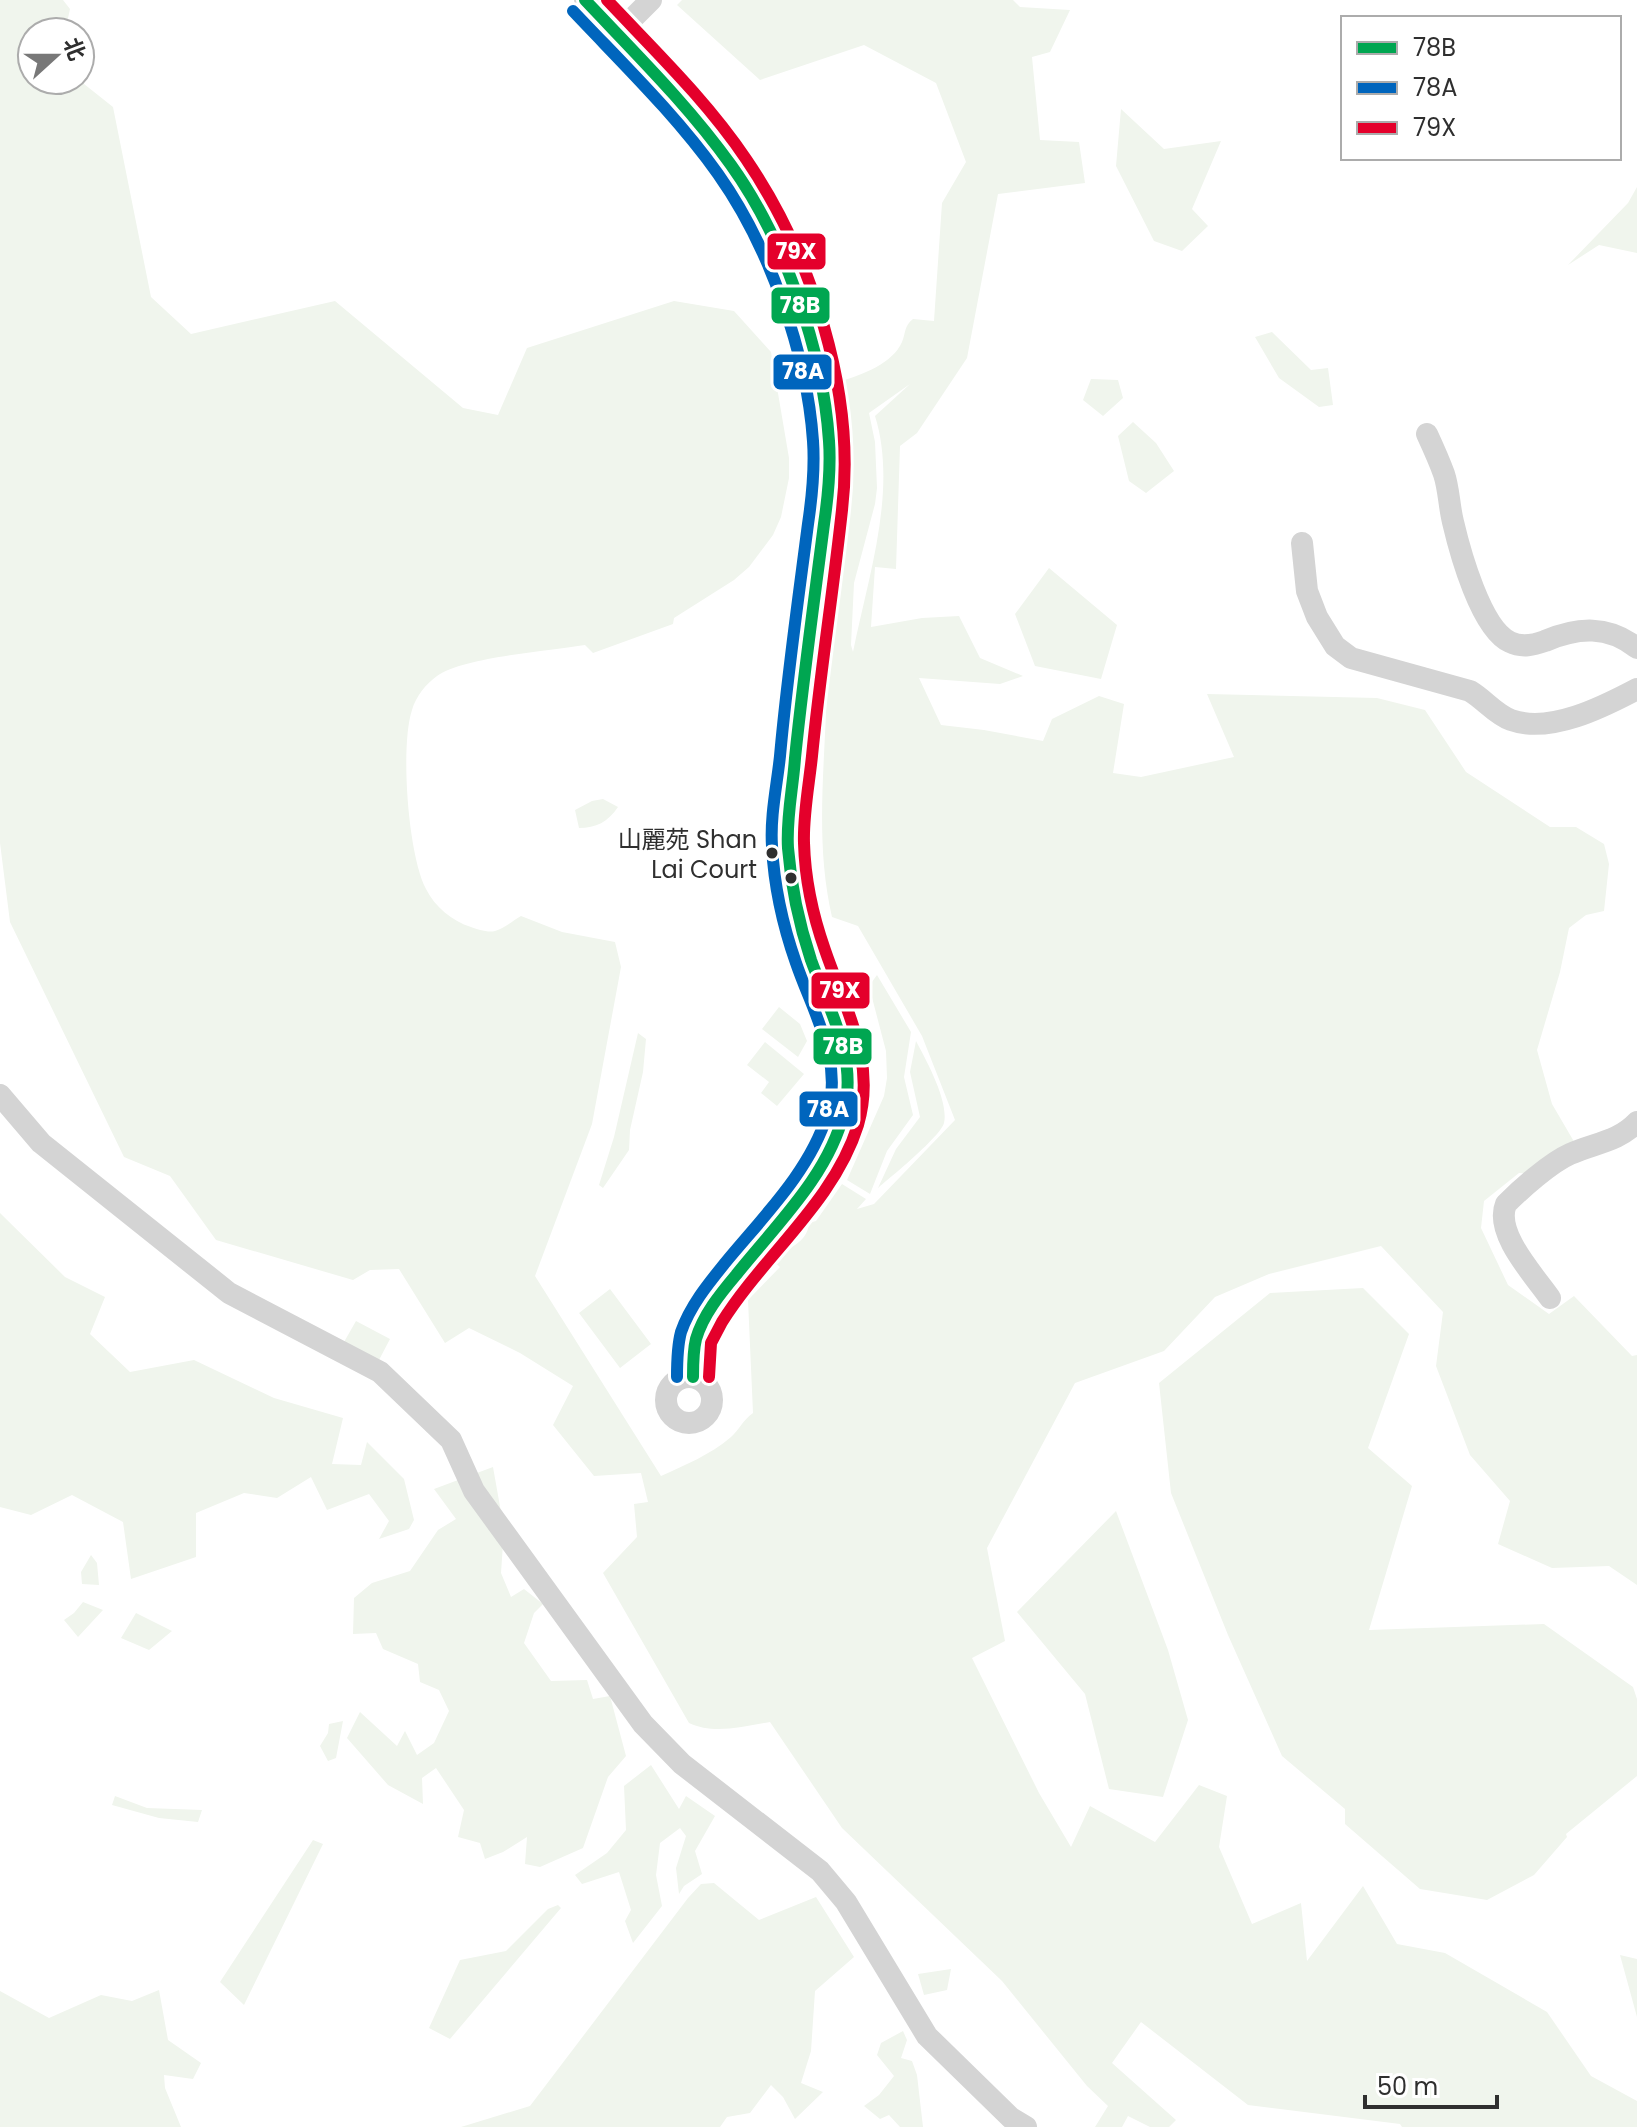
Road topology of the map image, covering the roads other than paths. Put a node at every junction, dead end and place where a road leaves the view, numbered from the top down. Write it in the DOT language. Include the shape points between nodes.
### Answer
graph roads {
  1 [pos="585,0"];
  2 [pos="651,0"];
  3 [pos="617,34"];
  4 [pos="1427,434"];
  5 [pos="1302,543"];
  6 [pos="1637,648"];
  7 [pos="1637,689"];
  8 [pos="0,1095"];
  9 [pos="1637,1122"];
  10 [pos="1550,1298"];
  11 [pos="693,1377"];
  12 [pos="1026,2127"];
  1 -- 3 [label="street"];
  2 -- 3 [label="street"];
  3 -- 11 [label="street" via="731,164 749,192 801,312 830,439 829,489 798,721 788,844 796,904 846,1058 849,1095 840,1128 815,1176 720,1294 702,1326"];
  4 -- 6 [label="street" via="1444,475 1469,579 1501,635 1509,642 1534,645 1583,629 1606,631"];
  5 -- 7 [label="street" via="1307,591 1317,617 1335,646 1351,658 1470,691 1510,720 1527,724 1573,718"];
  8 -- 12 [label="street" via="41,1143 229,1293 380,1372 444,1433 474,1491 643,1724 682,1764 820,1871 846,1902 927,2036"];
  9 -- 10 [label="street" via="1613,1140 1561,1158 1506,1204 1502,1213 1509,1239"];
}
